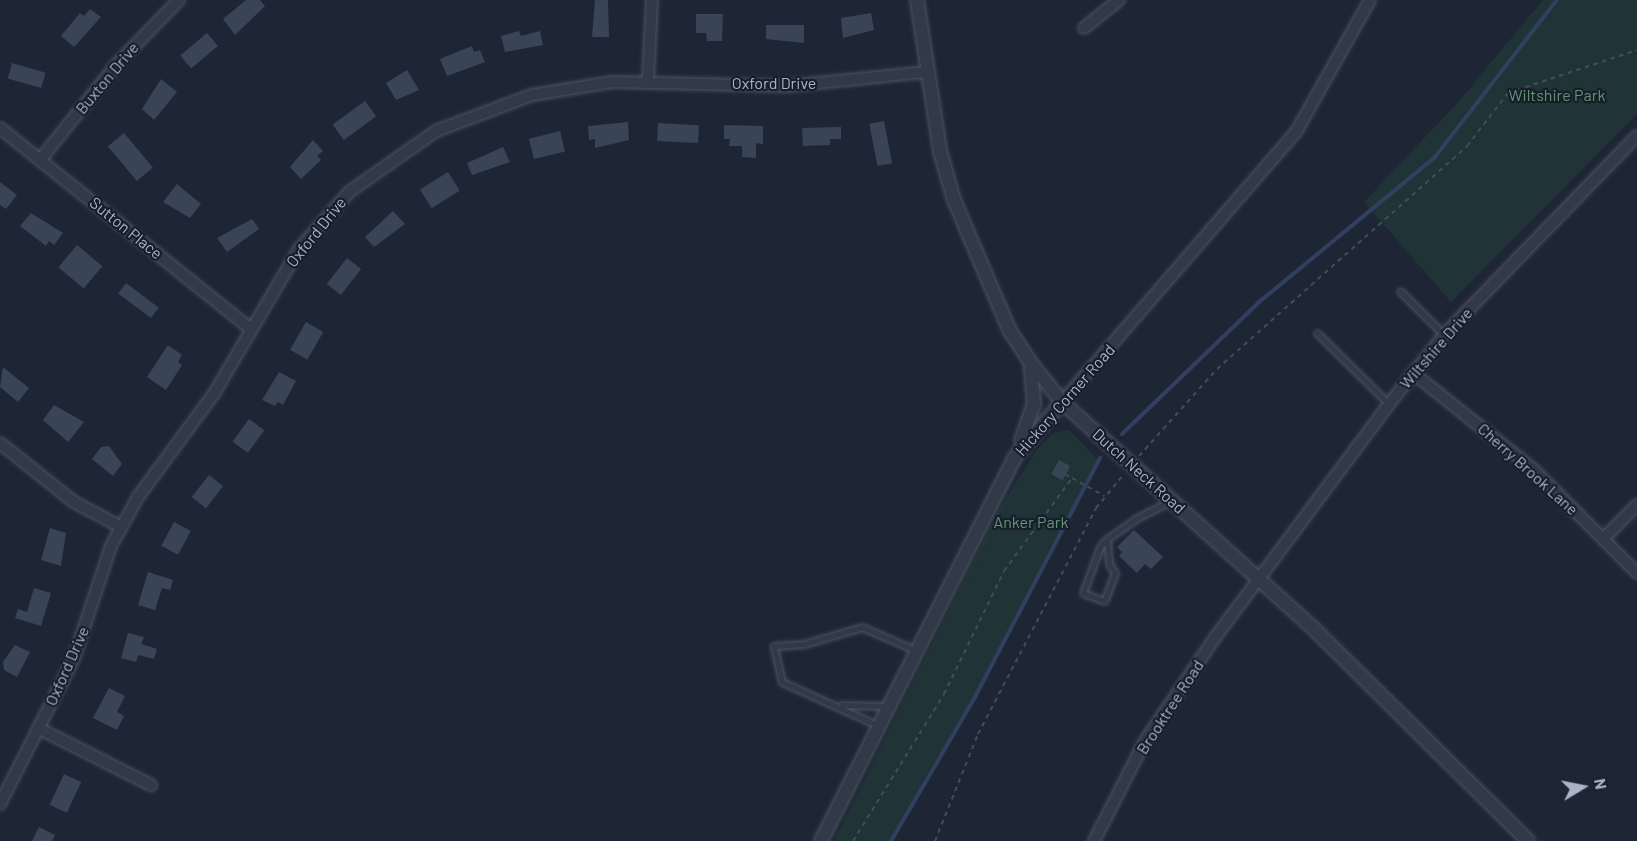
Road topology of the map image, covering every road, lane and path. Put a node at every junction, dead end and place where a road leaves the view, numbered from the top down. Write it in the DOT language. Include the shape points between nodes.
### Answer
graph roads {
  1 [pos="179,0"];
  2 [pos="652,0"];
  3 [pos="917,0"];
  4 [pos="1119,0"];
  5 [pos="1370,0"];
  6 [pos="1084,28"];
  7 [pos="1637,50"];
  8 [pos="927,72"];
  9 [pos="648,80"];
  10 [pos="0,128"];
  11 [pos="1637,136"];
  12 [pos="40,160"];
  13 [pos="1400,291"];
  14 [pos="251,328"];
  15 [pos="1317,333"];
  16 [pos="1444,335"];
  17 [pos="1030,362"];
  18 [pos="1413,373"];
  19 [pos="1062,402"];
  20 [pos="1389,405"];
  21 [pos="0,443"];
  22 [pos="1015,457"];
  23 [pos="1131,465"];
  24 [pos="1065,474"];
  25 [pos="1072,478"];
  26 [pos="1105,496"];
  27 [pos="1172,501"];
  28 [pos="1637,505"];
  29 [pos="121,527"];
  30 [pos="1603,538"];
  31 [pos="1107,539"];
  32 [pos="1637,573"];
  33 [pos="1260,581"];
  34 [pos="918,651"];
  35 [pos="841,705"];
  36 [pos="890,706"];
  37 [pos="877,725"];
  38 [pos="38,728"];
  39 [pos="151,785"];
  40 [pos="0,804"];
  41 [pos="821,841"];
  42 [pos="853,841"];
  43 [pos="935,841"];
  44 [pos="1094,841"];
  45 [pos="1528,841"];
  1 -- 12 [label="street, Buxton Drive" via="116,65"];
  2 -- 9 [label="street"];
  3 -- 8 [label="street, Dutch Neck Road"];
  4 -- 6 [label="street"];
  5 -- 19 [label="street, Hickory Corner Road" via="1316,103 1296,132"];
  7 -- 23 [label="path" via="1508,93 1467,146 1217,369"];
  8 -- 9 [label="street, Oxford Drive" via="788,86"];
  8 -- 17 [label="street, Dutch Neck Road" via="939,152 954,200 1010,331"];
  9 -- 14 [label="street, Oxford Drive" via="532,95 436,132 349,192 299,249"];
  10 -- 12 [label="street, Sutton Place"];
  11 -- 16 [label="street, Wiltshire Drive"];
  12 -- 14 [label="street, Sutton Place"];
  13 -- 16 [label="lane"];
  14 -- 29 [label="street, Oxford Drive" via="215,392 159,466"];
  15 -- 20 [label="lane"];
  16 -- 18 [label="street, Wiltshire Drive"];
  17 -- 19 [label="street, Dutch Neck Road"];
  17 -- 22 [label="street" via="1034,404"];
  18 -- 20 [label="street, Wiltshire Drive"];
  18 -- 30 [label="street, Cherry Brook Lane" via="1533,469"];
  19 -- 22 [label="street, Hickory Corner Road"];
  19 -- 23 [label="street, Dutch Neck Road"];
  20 -- 33 [label="street, Wiltshire Drive"];
  21 -- 29 [label="street" via="74,502"];
  22 -- 34 [label="street, Hickory Corner Road"];
  23 -- 26 [label="path"];
  23 -- 27 [label="street, Dutch Neck Road"];
  24 -- 25 [label="path"];
  25 -- 26 [label="path"];
  25 -- 42 [label="path" via="1004,571 944,694"];
  26 -- 43 [label="path" via="978,734"];
  27 -- 31 [label="lane"];
  27 -- 33 [label="street, Dutch Neck Road"];
  28 -- 30 [label="street"];
  29 -- 38 [label="street, Oxford Drive" via="101,572 74,658"];
  30 -- 32 [label="street, Cherry Brook Lane"];
  31 -- 31 [label="lane" via="1083,593 1104,601 1115,573 1108,564"];
  33 -- 44 [label="street, Brooktree Road" via="1214,639 1146,741"];
  33 -- 45 [label="street, Dutch Neck Road"];
  34 -- 35 [label="lane" via="862,627 804,644 774,646 782,682"];
  34 -- 36 [label="street, Hickory Corner Road"];
  35 -- 36 [label="lane"];
  35 -- 37 [label="lane"];
  36 -- 37 [label="street, Hickory Corner Road"];
  37 -- 41 [label="street, Hickory Corner Road"];
  38 -- 39 [label="street"];
  38 -- 40 [label="street, Oxford Drive"];
}
